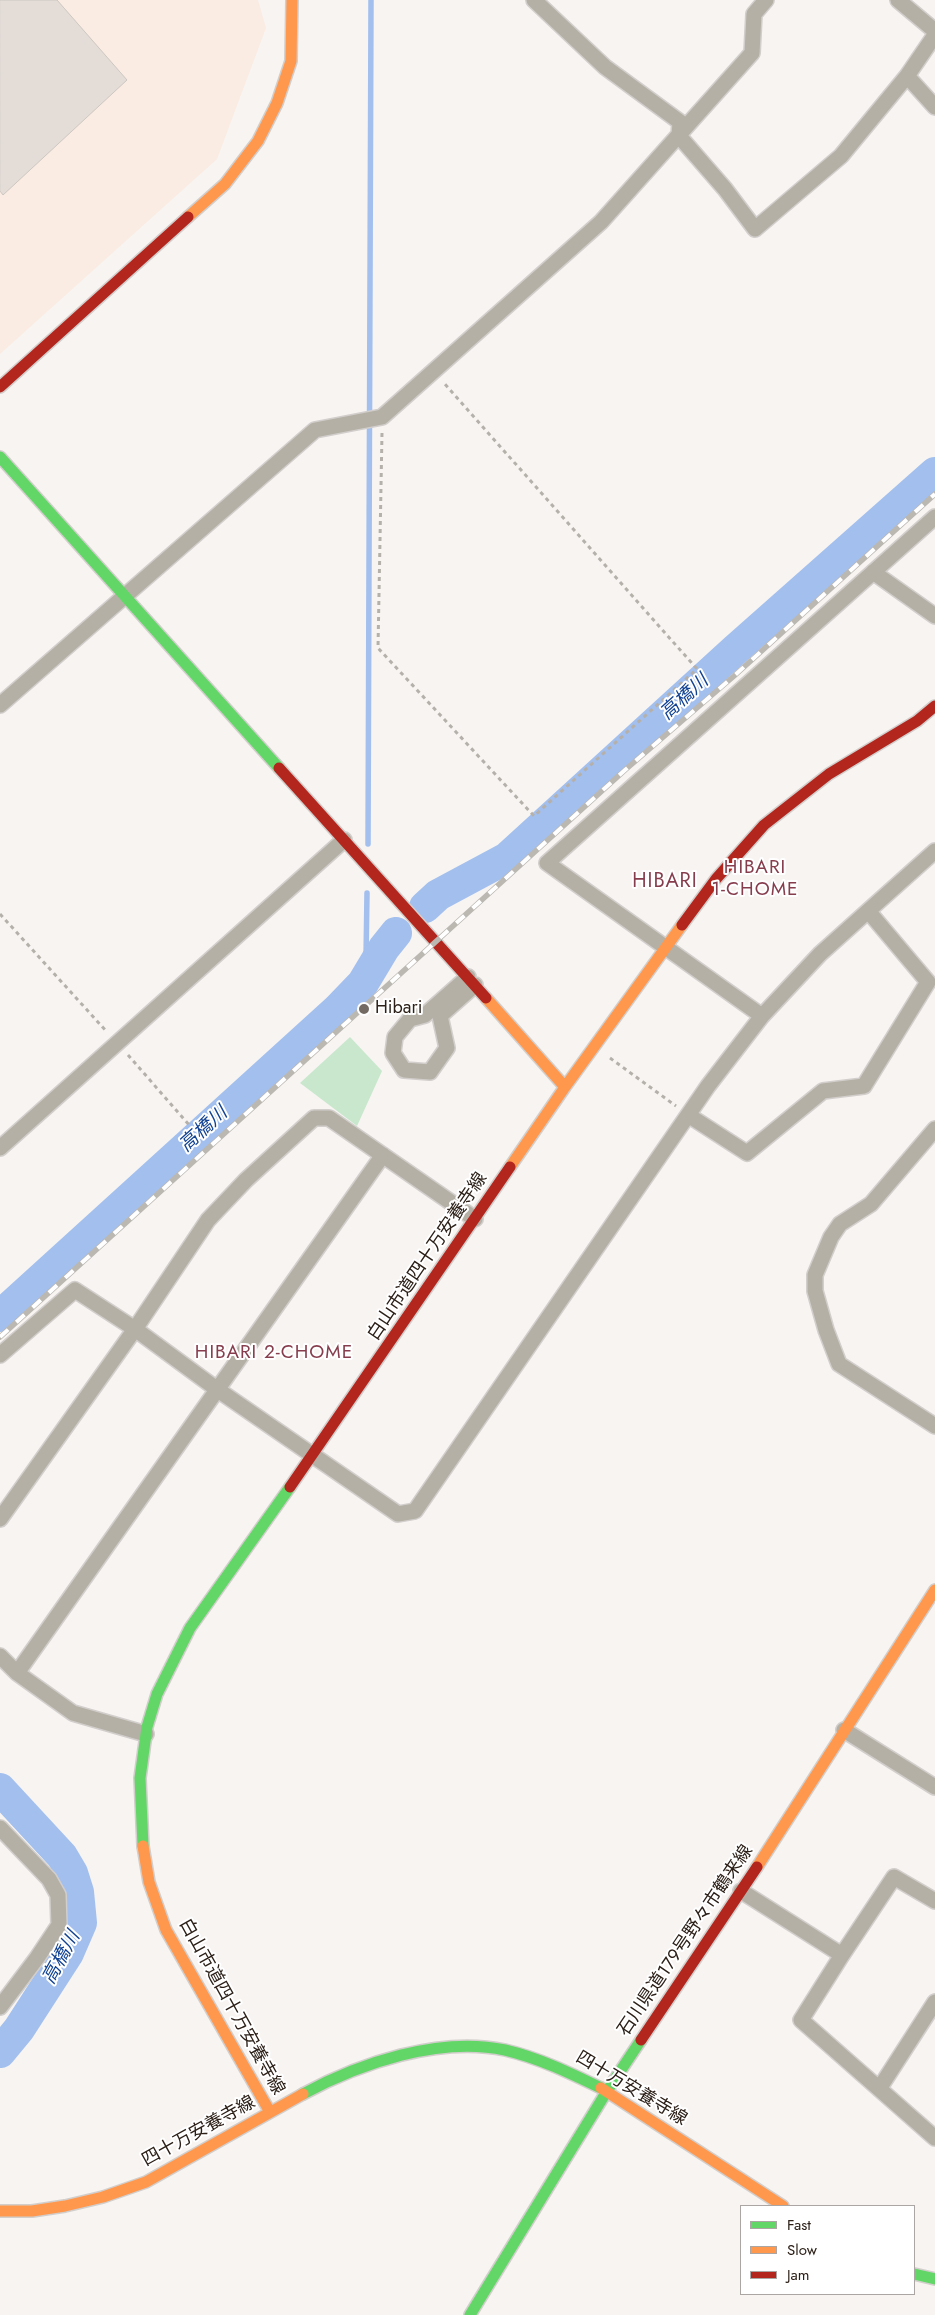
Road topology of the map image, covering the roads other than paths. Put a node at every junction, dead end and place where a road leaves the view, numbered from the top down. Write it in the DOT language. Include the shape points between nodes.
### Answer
graph roads {
  1 [pos="292,0"];
  2 [pos="534,0"];
  3 [pos="766,0"];
  4 [pos="898,0"];
  5 [pos="935,31"];
  6 [pos="935,35"];
  7 [pos="907,76"];
  8 [pos="935,107"];
  9 [pos="679,136"];
  10 [pos="0,387"];
  11 [pos="0,457"];
  12 [pos="935,517"];
  13 [pos="874,572"];
  14 [pos="124,596"];
  15 [pos="935,616"];
  16 [pos="0,705"];
  17 [pos="935,706"];
  18 [pos="344,840"];
  19 [pos="935,851"];
  20 [pos="869,912"];
  21 [pos="666,947"];
  22 [pos="471,981"];
  23 [pos="762,1016"];
  24 [pos="565,1087"];
  25 [pos="688,1115"];
  26 [pos="935,1129"];
  27 [pos="0,1148"];
  28 [pos="382,1155"];
  29 [pos="475,1219"];
  30 [pos="135,1329"];
  31 [pos="0,1355"];
  32 [pos="218,1390"];
  33 [pos="935,1426"];
  34 [pos="312,1456"];
  35 [pos="0,1519"];
  36 [pos="935,1590"];
  37 [pos="0,1656"];
  38 [pos="17,1673"];
  39 [pos="844,1730"];
  40 [pos="146,1734"];
  41 [pos="935,1786"];
  42 [pos="0,1828"];
  43 [pos="741,1891"];
  44 [pos="935,1901"];
  45 [pos="842,1955"];
  46 [pos="935,2002"];
  47 [pos="0,2007"];
  48 [pos="879,2089"];
  49 [pos="607,2092"];
  50 [pos="270,2112"];
  51 [pos="935,2138"];
  52 [pos="780,2205"];
  53 [pos="0,2212"];
  54 [pos="915,2274"];
  55 [pos="935,2279"];
  56 [pos="470,2315"];
  1 -- 10 [label="street" via="291,60 277,103 258,141 225,184"];
  2 -- 9 [label="street" via="605,68 680,122"];
  3 -- 9 [label="street" via="754,14 752,53"];
  4 -- 5 [label="street"];
  6 -- 7 [label="street"];
  7 -- 8 [label="street"];
  7 -- 9 [label="street" via="841,156 755,229 725,188"];
  9 -- 14 [label="street" via="601,222 434,372 374,419 315,430"];
  11 -- 14 [label="street"];
  12 -- 13 [label="street"];
  13 -- 15 [label="street"];
  13 -- 21 [label="street" via="547,863"];
  14 -- 16 [label="street"];
  14 -- 18 [label="street"];
  17 -- 21 [label="street, 白山市道四十万安養寺線" via="917,721 829,774 764,825 716,879"];
  18 -- 22 [label="street"];
  18 -- 27 [label="street"];
  19 -- 20 [label="street"];
  20 -- 23 [label="street" via="820,954"];
  20 -- 25 [label="street" via="928,982 864,1086 823,1091 747,1153"];
  21 -- 23 [label="street"];
  21 -- 24 [label="street, 白山市道四十万安養寺線"];
  22 -- 22 [label="street" via="440,1016 447,1048 430,1072 404,1070 393,1053 395,1037 410,1020 424,1015"];
  22 -- 24 [label="street"];
  23 -- 25 [label="street"];
  24 -- 29 [label="street, 白山市道四十万安養寺線"];
  25 -- 34 [label="street" via="415,1511 398,1514"];
  26 -- 33 [label="street" via="871,1204 840,1224 815,1275 815,1291 839,1364"];
  28 -- 29 [label="street"];
  28 -- 30 [label="street" via="329,1118 314,1118 208,1220"];
  28 -- 32 [label="street"];
  29 -- 34 [label="street, 白山市道四十万安養寺線"];
  30 -- 31 [label="street" via="75,1290"];
  30 -- 32 [label="street"];
  30 -- 35 [label="street"];
  32 -- 34 [label="street"];
  32 -- 38 [label="street"];
  34 -- 40 [label="street, 白山市道四十万安養寺線" via="190,1628 154,1703"];
  36 -- 39 [label="street, 石川県道179号野々市鶴来線"];
  37 -- 38 [label="street"];
  38 -- 40 [label="street" via="73,1713"];
  39 -- 41 [label="street"];
  39 -- 43 [label="street, 石川県道179号野々市鶴来線"];
  40 -- 50 [label="street, 白山市道四十万安養寺線" via="140,1814 146,1870 157,1907 174,1947"];
  42 -- 47 [label="street" via="49,1879 58,1894 59,1925"];
  43 -- 45 [label="street"];
  43 -- 49 [label="street, 石川県道179号野々市鶴来線"];
  44 -- 45 [label="street" via="894,1877"];
  45 -- 48 [label="street" via="801,2020"];
  46 -- 48 [label="street"];
  48 -- 51 [label="street"];
  49 -- 50 [label="street, 四十万安養寺線" via="560,2067 504,2050 450,2046 365,2066 334,2078"];
  49 -- 52 [label="street, 四十万安養寺線"];
  49 -- 56 [label="street, 石川県道179号野々市鶴来線"];
  50 -- 53 [label="street, 四十万安養寺線" via="146,2182 65,2206"];
  54 -- 55 [label="street"];
}
